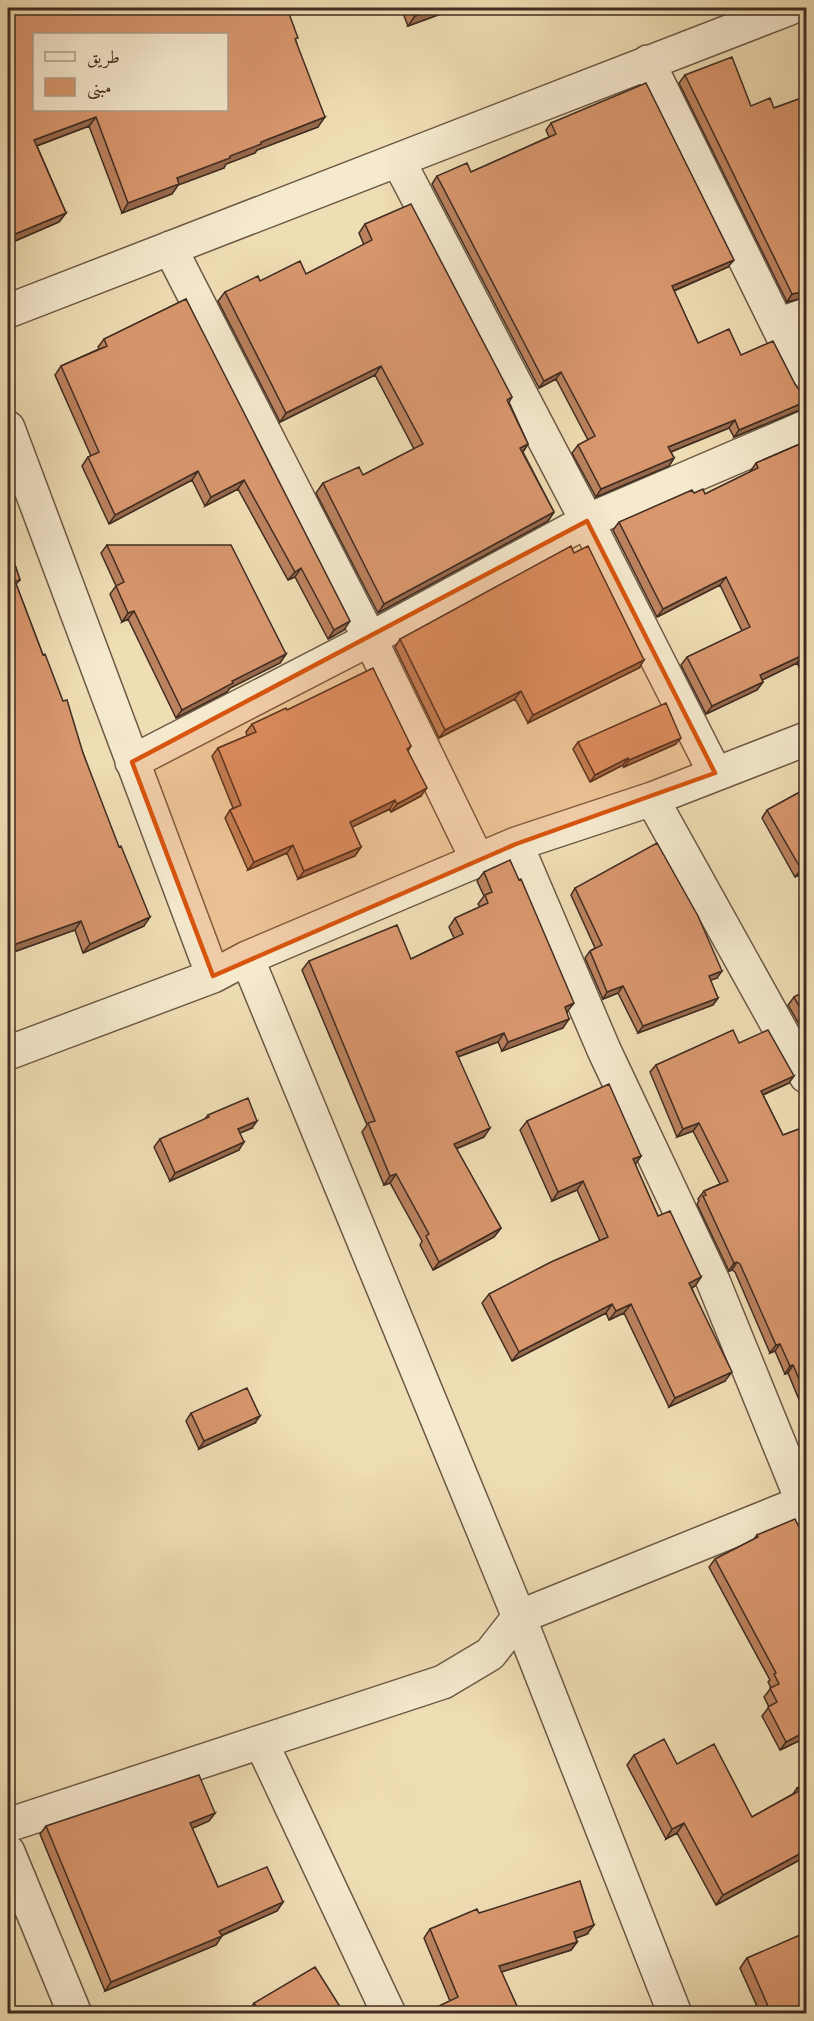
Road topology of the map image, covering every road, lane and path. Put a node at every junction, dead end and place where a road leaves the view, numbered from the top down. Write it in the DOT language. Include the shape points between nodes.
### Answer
graph roads {
  1 [pos="790,8"];
  2 [pos="648,62"];
  3 [pos="398,160"];
  4 [pos="170,248"];
  5 [pos="8,311"];
  6 [pos="792,320"];
  7 [pos="807,383"];
  8 [pos="807,427"];
  9 [pos="8,428"];
  10 [pos="587,520"];
  11 [pos="370,639"];
  12 [pos="806,740"];
  13 [pos="132,762"];
  14 [pos="715,774"];
  15 [pos="652,800"];
  16 [pos="516,844"];
  17 [pos="478,861"];
  18 [pos="247,958"];
  19 [pos="213,976"];
  20 [pos="8,1053"];
  21 [pos="807,1076"];
  22 [pos="806,1505"];
  23 [pos="519,1617"];
  24 [pos="261,1742"];
  25 [pos="8,1825"];
  26 [pos="8,1853"];
  27 [pos="75,2013"];
  28 [pos="389,2013"];
  29 [pos="675,2013"];
  1 -- 2 [label="street"];
  2 -- 3 [label="street"];
  2 -- 6 [label="street"];
  3 -- 4 [label="street"];
  3 -- 10 [label="street"];
  4 -- 5 [label="street"];
  4 -- 11 [label="street"];
  6 -- 7 [label="street"];
  8 -- 10 [label="street"];
  9 -- 13 [label="street"];
  10 -- 11 [label="street"];
  10 -- 14 [label="street"];
  11 -- 13 [label="street"];
  11 -- 17 [label="street"];
  12 -- 14 [label="street"];
  13 -- 19 [label="street"];
  14 -- 15 [label="street"];
  15 -- 16 [label="street"];
  15 -- 21 [label="street"];
  16 -- 17 [label="street"];
  16 -- 22 [label="street" via="604,1050 712,1281"];
  17 -- 18 [label="street"];
  18 -- 19 [label="street"];
  18 -- 23 [label="street"];
  19 -- 20 [label="street"];
  22 -- 23 [label="street"];
  23 -- 24 [label="street" via="490,1654 443,1682"];
  23 -- 29 [label="street"];
  24 -- 25 [label="street"];
  24 -- 28 [label="street"];
  26 -- 27 [label="street"];
}
